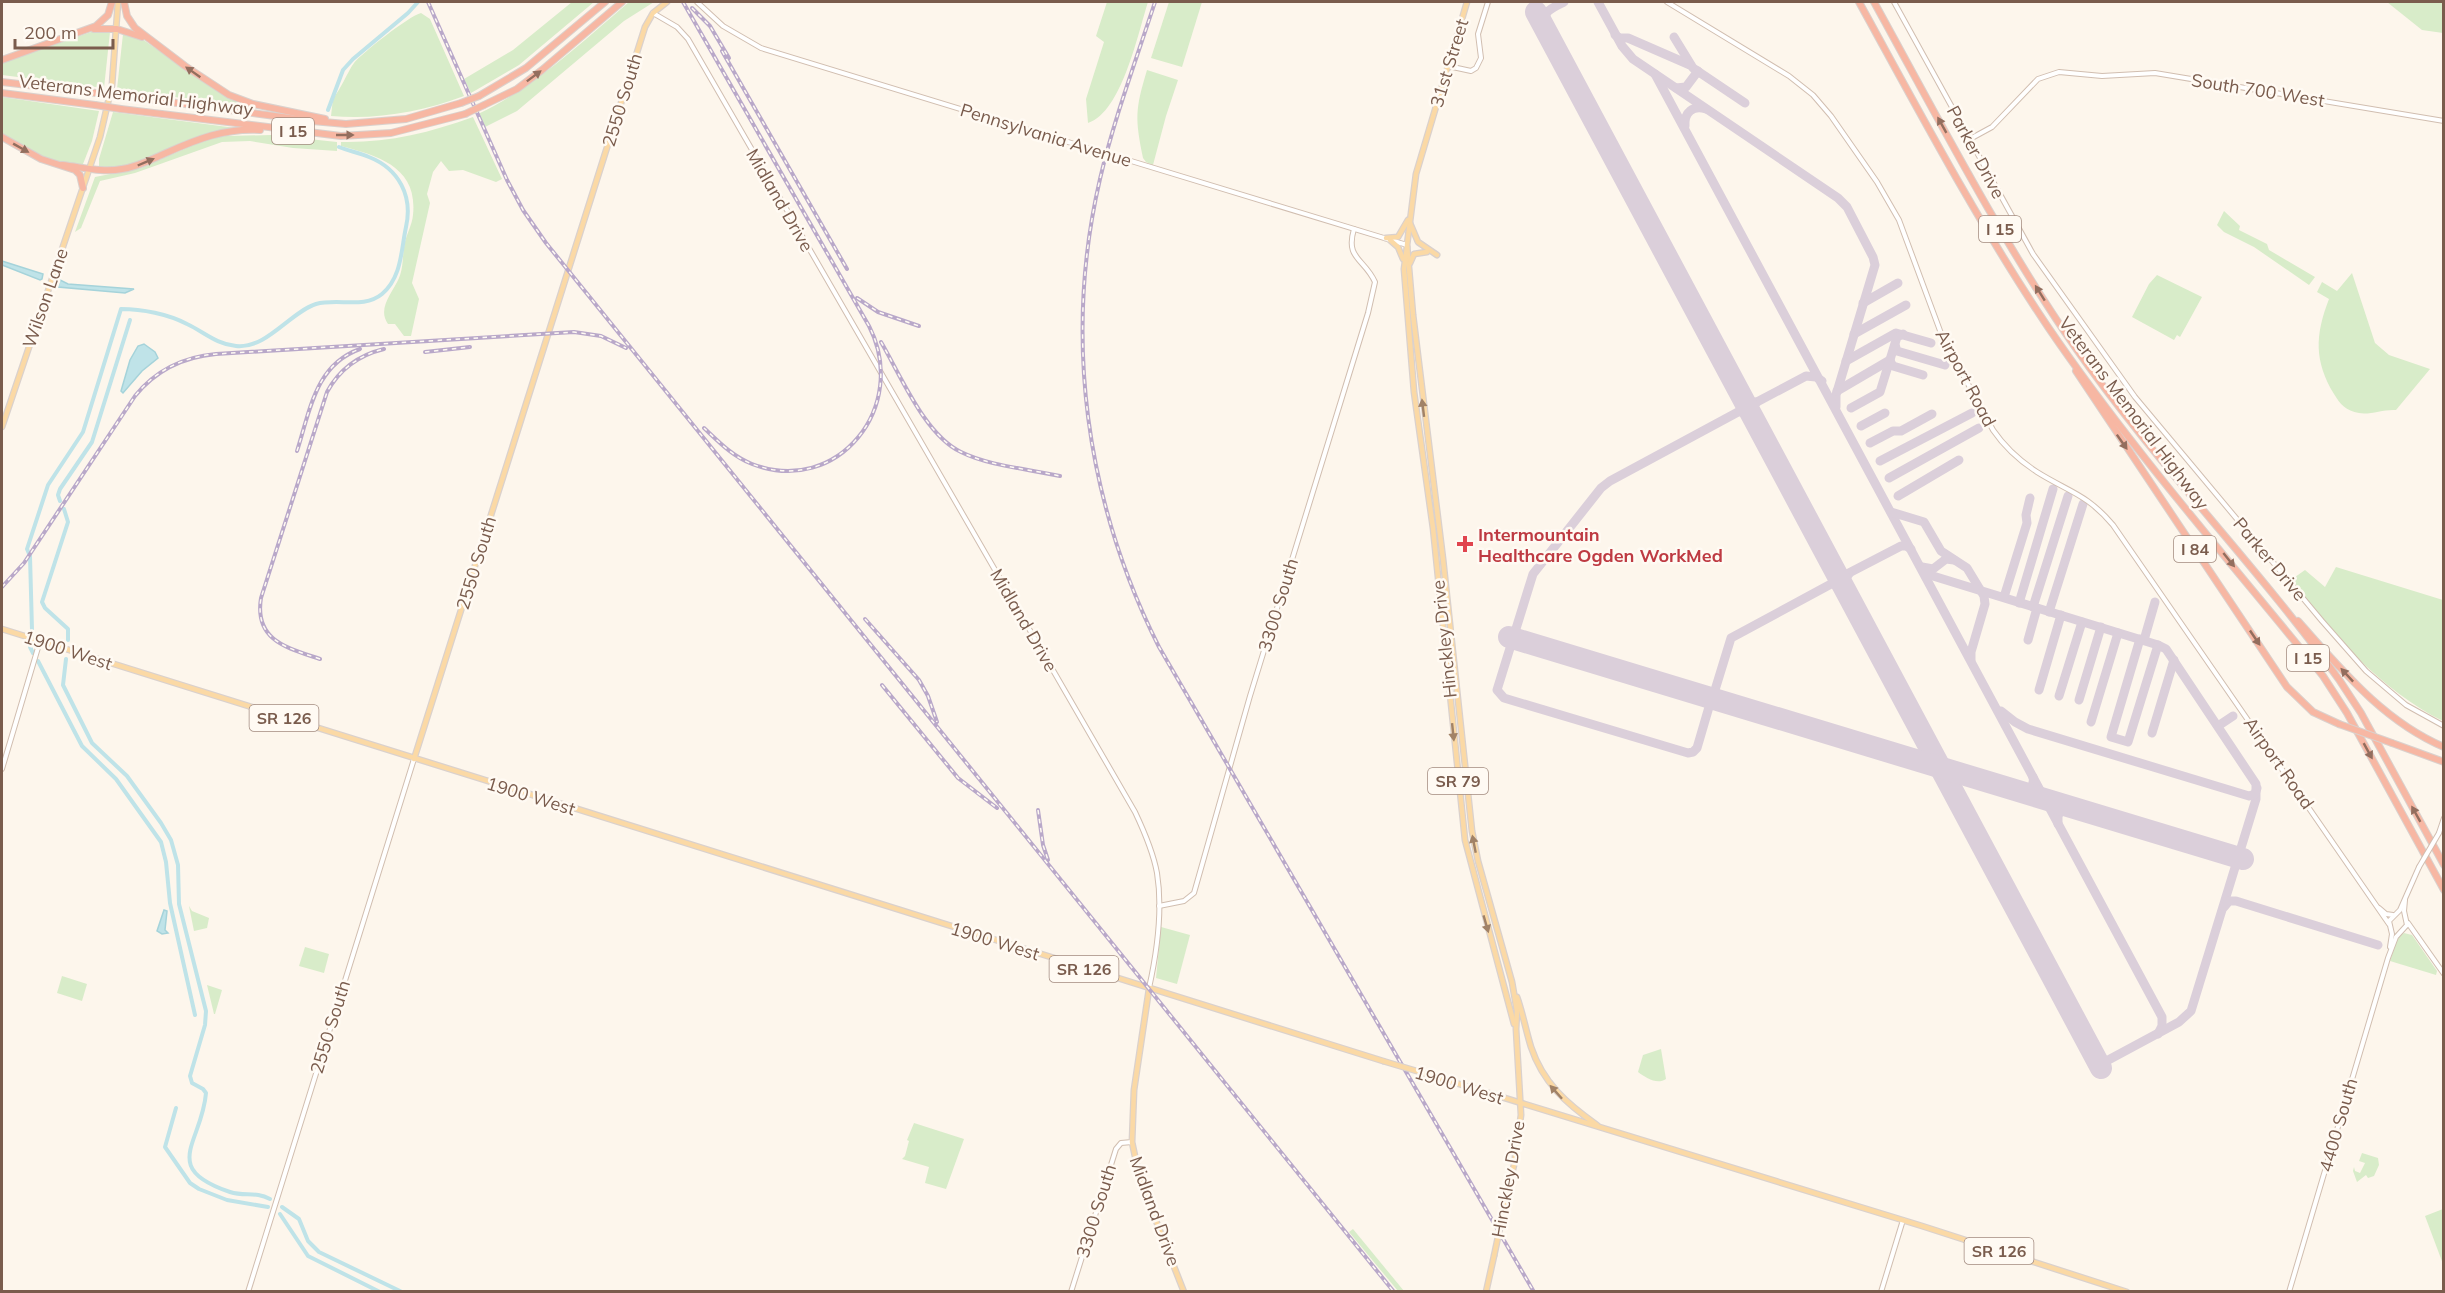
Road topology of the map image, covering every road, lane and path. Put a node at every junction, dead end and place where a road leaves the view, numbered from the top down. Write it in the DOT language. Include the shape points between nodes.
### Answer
graph roads {
  1 [pos="112,2"];
  2 [pos="118,2"];
  3 [pos="124,2"];
  4 [pos="605,2"];
  5 [pos="621,2"];
  6 [pos="667,2"];
  7 [pos="697,2"];
  8 [pos="1467,2"];
  9 [pos="1488,2"];
  10 [pos="1667,2"];
  11 [pos="1859,2"];
  12 [pos="1874,2"];
  13 [pos="1894,2"];
  14 [pos="653,14"];
  15 [pos="87,29"];
  16 [pos="117,29"];
  17 [pos="152,41"];
  18 [pos="2,60"];
  19 [pos="1448,66"];
  20 [pos="2,82"];
  21 [pos="2,93"];
  22 [pos="2444,121"];
  23 [pos="346,124"];
  24 [pos="1430,125"];
  25 [pos="305,132"];
  26 [pos="2,137"];
  27 [pos="1970,139"];
  28 [pos="62,165"];
  29 [pos="89,169"];
  30 [pos="83,188"];
  31 [pos="1409,219"];
  32 [pos="1354,229"];
  33 [pos="1388,239"];
  34 [pos="1407,245"];
  35 [pos="1427,252"];
  36 [pos="1437,255"];
  37 [pos="1404,261"];
  38 [pos="1410,266"];
  39 [pos="2069,357"];
  40 [pos="2,427"];
  41 [pos="2251,570"];
  42 [pos="2,629"];
  43 [pos="40,641"];
  44 [pos="2444,726"];
  45 [pos="2444,747"];
  46 [pos="414,759"];
  47 [pos="2444,762"];
  48 [pos="2,769"];
  49 [pos="2444,818"];
  50 [pos="2441,829"];
  51 [pos="2444,865"];
  52 [pos="2444,890"];
  53 [pos="2405,900"];
  54 [pos="1159,906"];
  55 [pos="2378,907"];
  56 [pos="2395,915"];
  57 [pos="2406,919"];
  58 [pos="2389,924"];
  59 [pos="2392,930"];
  60 [pos="2402,932"];
  61 [pos="2417,937"];
  62 [pos="2388,958"];
  63 [pos="2444,974"];
  64 [pos="1512,982"];
  65 [pos="1149,989"];
  66 [pos="1516,1029"];
  67 [pos="1520,1103"];
  68 [pos="1602,1128"];
  69 [pos="1132,1142"];
  70 [pos="1903,1220"];
  71 [pos="249,1292"];
  72 [pos="1071,1292"];
  73 [pos="1185,1292"];
  74 [pos="1486,1292"];
  75 [pos="1881,1292"];
  76 [pos="2127,1292"];
  77 [pos="2289,1292"];
  1 -- 15 [label="highway" via="103,21"];
  2 -- 16 [label="main road, Wilson Lane"];
  3 -- 17 [label="highway" via="129,20"];
  4 -- 23 [label="highway, Veterans Memorial Highway / I 15, bridge" via="526,68 478,96 406,119"];
  25 -- 5 [label="highway, Veterans Memorial Highway / I 15, one-way, bridge" via="341,136 391,133 465,114 517,89"];
  6 -- 14 [label="main road, 2550 South"];
  7 -- 32 [label="street, Pennsylvania Avenue, bridge" via="723,26 761,48"];
  8 -- 19 [label="main road, 31st Street / SR 79"];
  9 -- 19 [label="street" via="1477,41 1480,64 1471,71"];
  10 -- 55 [label="street, Airport Road" via="1789,76 1831,116 1899,220 1942,336 1993,430 2030,467 2089,500 2106,517"];
  11 -- 39 [label="highway, Veterans Memorial Highway / I 15" via="1988,232"];
  41 -- 12 [label="highway, Veterans Memorial Highway / I 15, one-way" via="2112,397 2043,299 1999,228"];
  13 -- 27 [label="street, Parker Drive"];
  14 -- 46 [label="main road, 2550 South" via="645,27"];
  14 -- 54 [label="street, Midland Drive" via="677,27 688,39 1135,812 1155,863"];
  15 -- 16 [label="highway"];
  15 -- 18 [label="highway"];
  16 -- 17 [label="highway"];
  16 -- 29 [label="main road, Wilson Lane" via="109,100"];
  23 -- 17 [label="highway, one-way" via="237,98 210,84"];
  19 -- 24 [label="main road, 31st Street / SR 79"];
  20 -- 23 [label="highway, Veterans Memorial Highway / I 15, bridge"];
  21 -- 25 [label="highway, Veterans Memorial Highway / I 15, bridge"];
  22 -- 27 [label="street, South 700 West" via="2155,73 2102,76 2059,72 2037,79 1992,127"];
  24 -- 31 [label="main road, Hinckley Drive / SR 79"];
  29 -- 25 [label="highway, one-way" via="130,168 225,131"];
  26 -- 28 [label="highway, one-way" via="41,159"];
  27 -- 44 [label="street, Parker Drive" via="2033,254 2142,406 2366,670 2406,705"];
  28 -- 29 [label="highway"];
  28 -- 30 [label="highway" via="77,172"];
  29 -- 30 [label="main road, Wilson Lane"];
  30 -- 40 [label="main road, Wilson Lane"];
  31 -- 33 [label="main road" via="1398,237"];
  31 -- 34 [label="main road, Hinckley Drive / SR 79"];
  31 -- 36 [label="main road" via="1418,242"];
  32 -- 33 [label="street, Pennsylvania Avenue"];
  32 -- 54 [label="street, 3300 South" via="1352,250 1375,282 1368,313 1194,892 1184,901"];
  33 -- 34 [label="street, Pennsylvania Avenue"];
  33 -- 37 [label="main road" via="1400,250"];
  34 -- 37 [label="main road, Hinckley Drive / SR 79"];
  34 -- 38 [label="main road, Hinckley Drive / SR 79"];
  35 -- 38 [label="main road" via="1414,254"];
  37 -- 66 [label="main road, Hinckley Drive / SR 79, one-way" via="1417,424 1433,528 1465,840"];
  64 -- 38 [label="main road, Hinckley Drive / SR 79, one-way" via="1472,831"];
  39 -- 47 [label="highway, I 84, one-way, bridge" via="2093,399 2287,687 2308,708 2339,724"];
  39 -- 52 [label="highway, Veterans Memorial Highway / I 15, one-way" via="2139,450 2323,676"];
  45 -- 41 [label="highway, one-way" via="2397,720 2362,691"];
  51 -- 41 [label="highway, Veterans Memorial Highway / I 15, one-way" via="2347,691"];
  42 -- 43 [label="main road, 1900 West / SR 126"];
  43 -- 46 [label="main road, 1900 West / SR 126"];
  43 -- 48 [label="street"];
  46 -- 65 [label="main road, 1900 West / SR 126"];
  46 -- 71 [label="street, 2550 South"];
  49 -- 50 [label="street"];
  50 -- 53 [label="street, bridge" via="2418,867"];
  53 -- 56 [label="street"];
  53 -- 57 [label="street"];
  54 -- 65 [label="street, Midland Drive"];
  55 -- 56 [label="street, Airport Road"];
  55 -- 58 [label="street, Airport Road"];
  56 -- 57 [label="street, Airport Road"];
  56 -- 58 [label="street"];
  57 -- 60 [label="street, 4400 South"];
  57 -- 61 [label="street"];
  58 -- 59 [label="street, Airport Road"];
  59 -- 60 [label="street"];
  59 -- 62 [label="street, 4400 South"];
  60 -- 61 [label="street"];
  60 -- 62 [label="street, 4400 South"];
  61 -- 63 [label="street"];
  62 -- 77 [label="street, 4400 South"];
  64 -- 66 [label="main road, Hinckley Drive / SR 79"];
  68 -- 64 [label="main road, one-way" via="1570,1106 1542,1072"];
  65 -- 67 [label="main road, 1900 West / SR 126, bridge"];
  65 -- 69 [label="main road, Midland Drive" via="1134,1090"];
  66 -- 67 [label="main road, Hinckley Drive / SR 79"];
  67 -- 68 [label="main road, 1900 West / SR 126"];
  67 -- 74 [label="main road, Hinckley Drive / SR 79, bridge" via="1518,1140"];
  68 -- 70 [label="main road, 1900 West / SR 126"];
  69 -- 72 [label="street, 3300 South" via="1121,1143 1116,1149"];
  69 -- 73 [label="main road, Midland Drive" via="1140,1180"];
  70 -- 75 [label="street"];
  70 -- 76 [label="main road, 1900 West / SR 126"];
}
